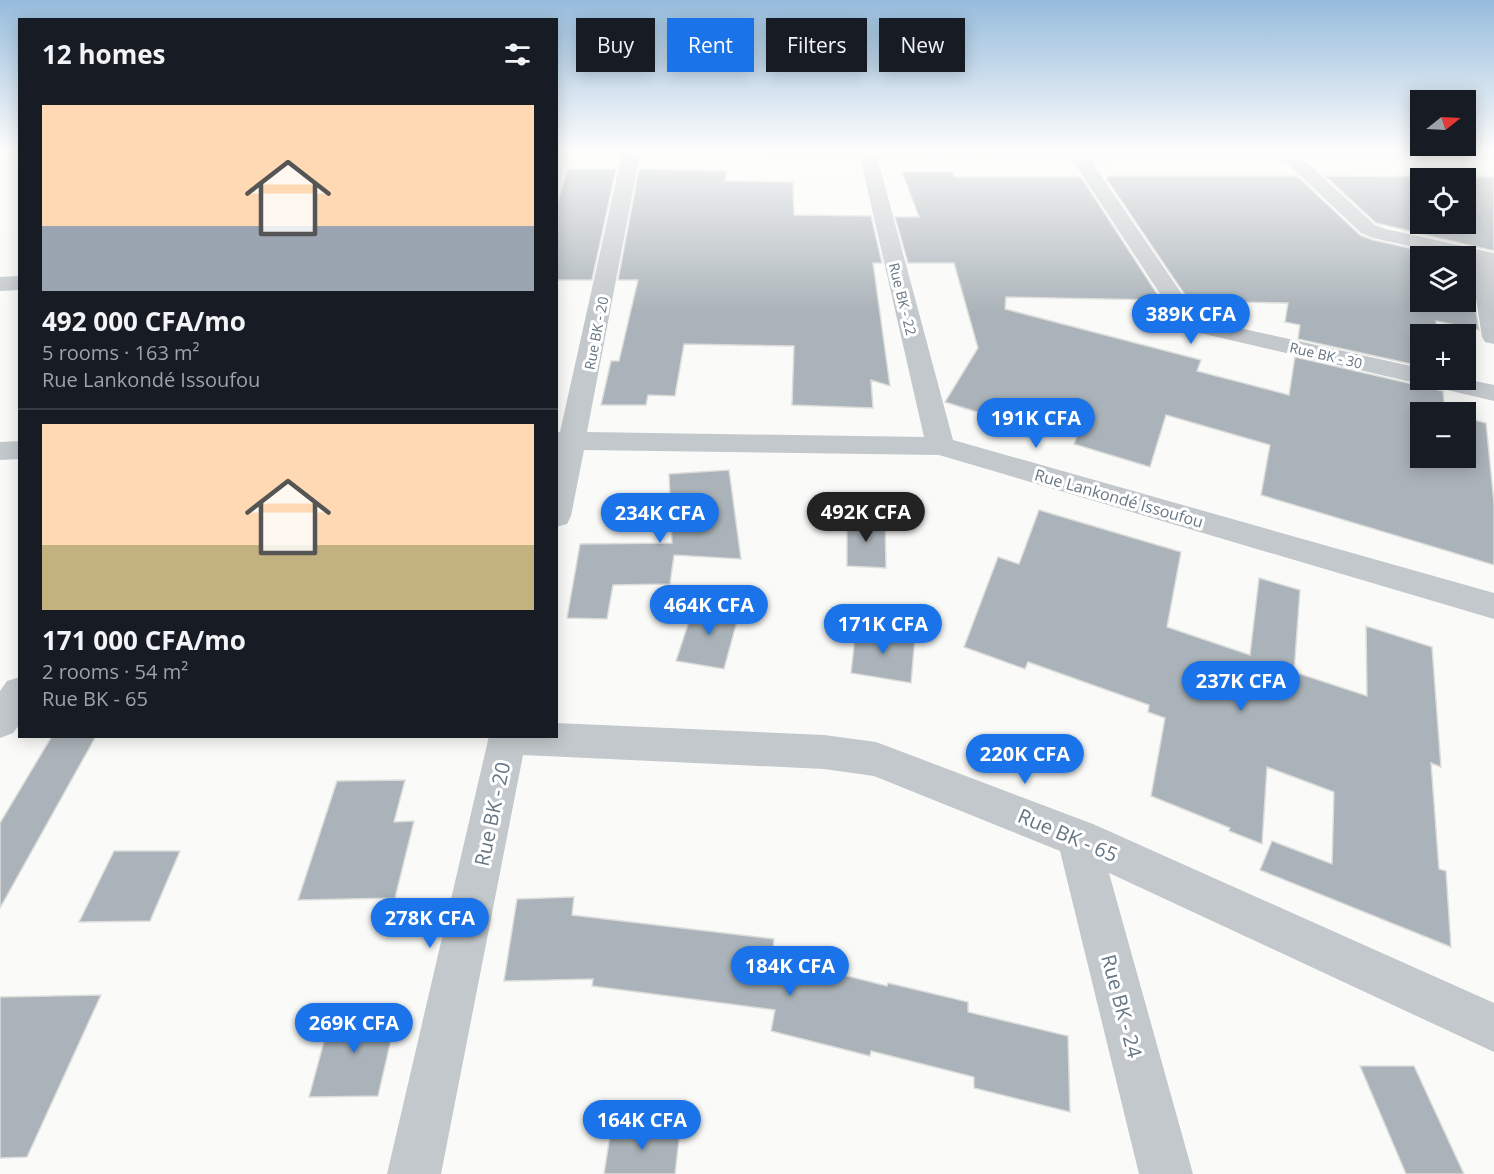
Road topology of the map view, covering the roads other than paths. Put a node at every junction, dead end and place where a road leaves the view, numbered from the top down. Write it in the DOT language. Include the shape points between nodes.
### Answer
graph roads {
  1 [pos="619,204"];
  2 [pos="881,204"];
  3 [pos="1111,204"];
  4 [pos="1340,204"];
  5 [pos="1487,258"];
  6 [pos="18,283"];
  7 [pos="0,284"];
  8 [pos="1494,337"];
  9 [pos="1410,374"];
  10 [pos="1476,389"];
  11 [pos="1494,393"];
  12 [pos="565,441"];
  13 [pos="940,446"];
  14 [pos="18,450"];
  15 [pos="0,451"];
  16 [pos="558,499"];
  17 [pos="1494,606"];
  18 [pos="18,695"];
  19 [pos="0,722"];
  20 [pos="508,738"];
  21 [pos="529,738"];
  22 [pos="1078,838"];
  23 [pos="1494,1028"];
  24 [pos="414,1174"];
  25 [pos="1166,1174"];
  1 -- 12 [label="street, Rue BK - 20"];
  2 -- 13 [label="street, Rue BK - 22"];
  3 -- 9 [label="street, Rue BK - 30" via="1191,324"];
  4 -- 5 [label="street" via="1368,229 1380,234"];
  5 -- 8 [label="street"];
  6 -- 7 [label="street"];
  10 -- 11 [label="street"];
  12 -- 13 [label="street, Rue Lankondé Issoufou"];
  12 -- 16 [label="street, Rue BK - 20"];
  13 -- 17 [label="street, Rue Lankondé Issoufou"];
  14 -- 15 [label="street"];
  18 -- 19 [label="street"];
  20 -- 24 [label="street, Rue BK - 20"];
  21 -- 22 [label="street, Rue BK - 65" via="824,752 876,759"];
  22 -- 23 [label="street, Rue BK - 65"];
  22 -- 25 [label="street, Rue BK - 24"];
}
